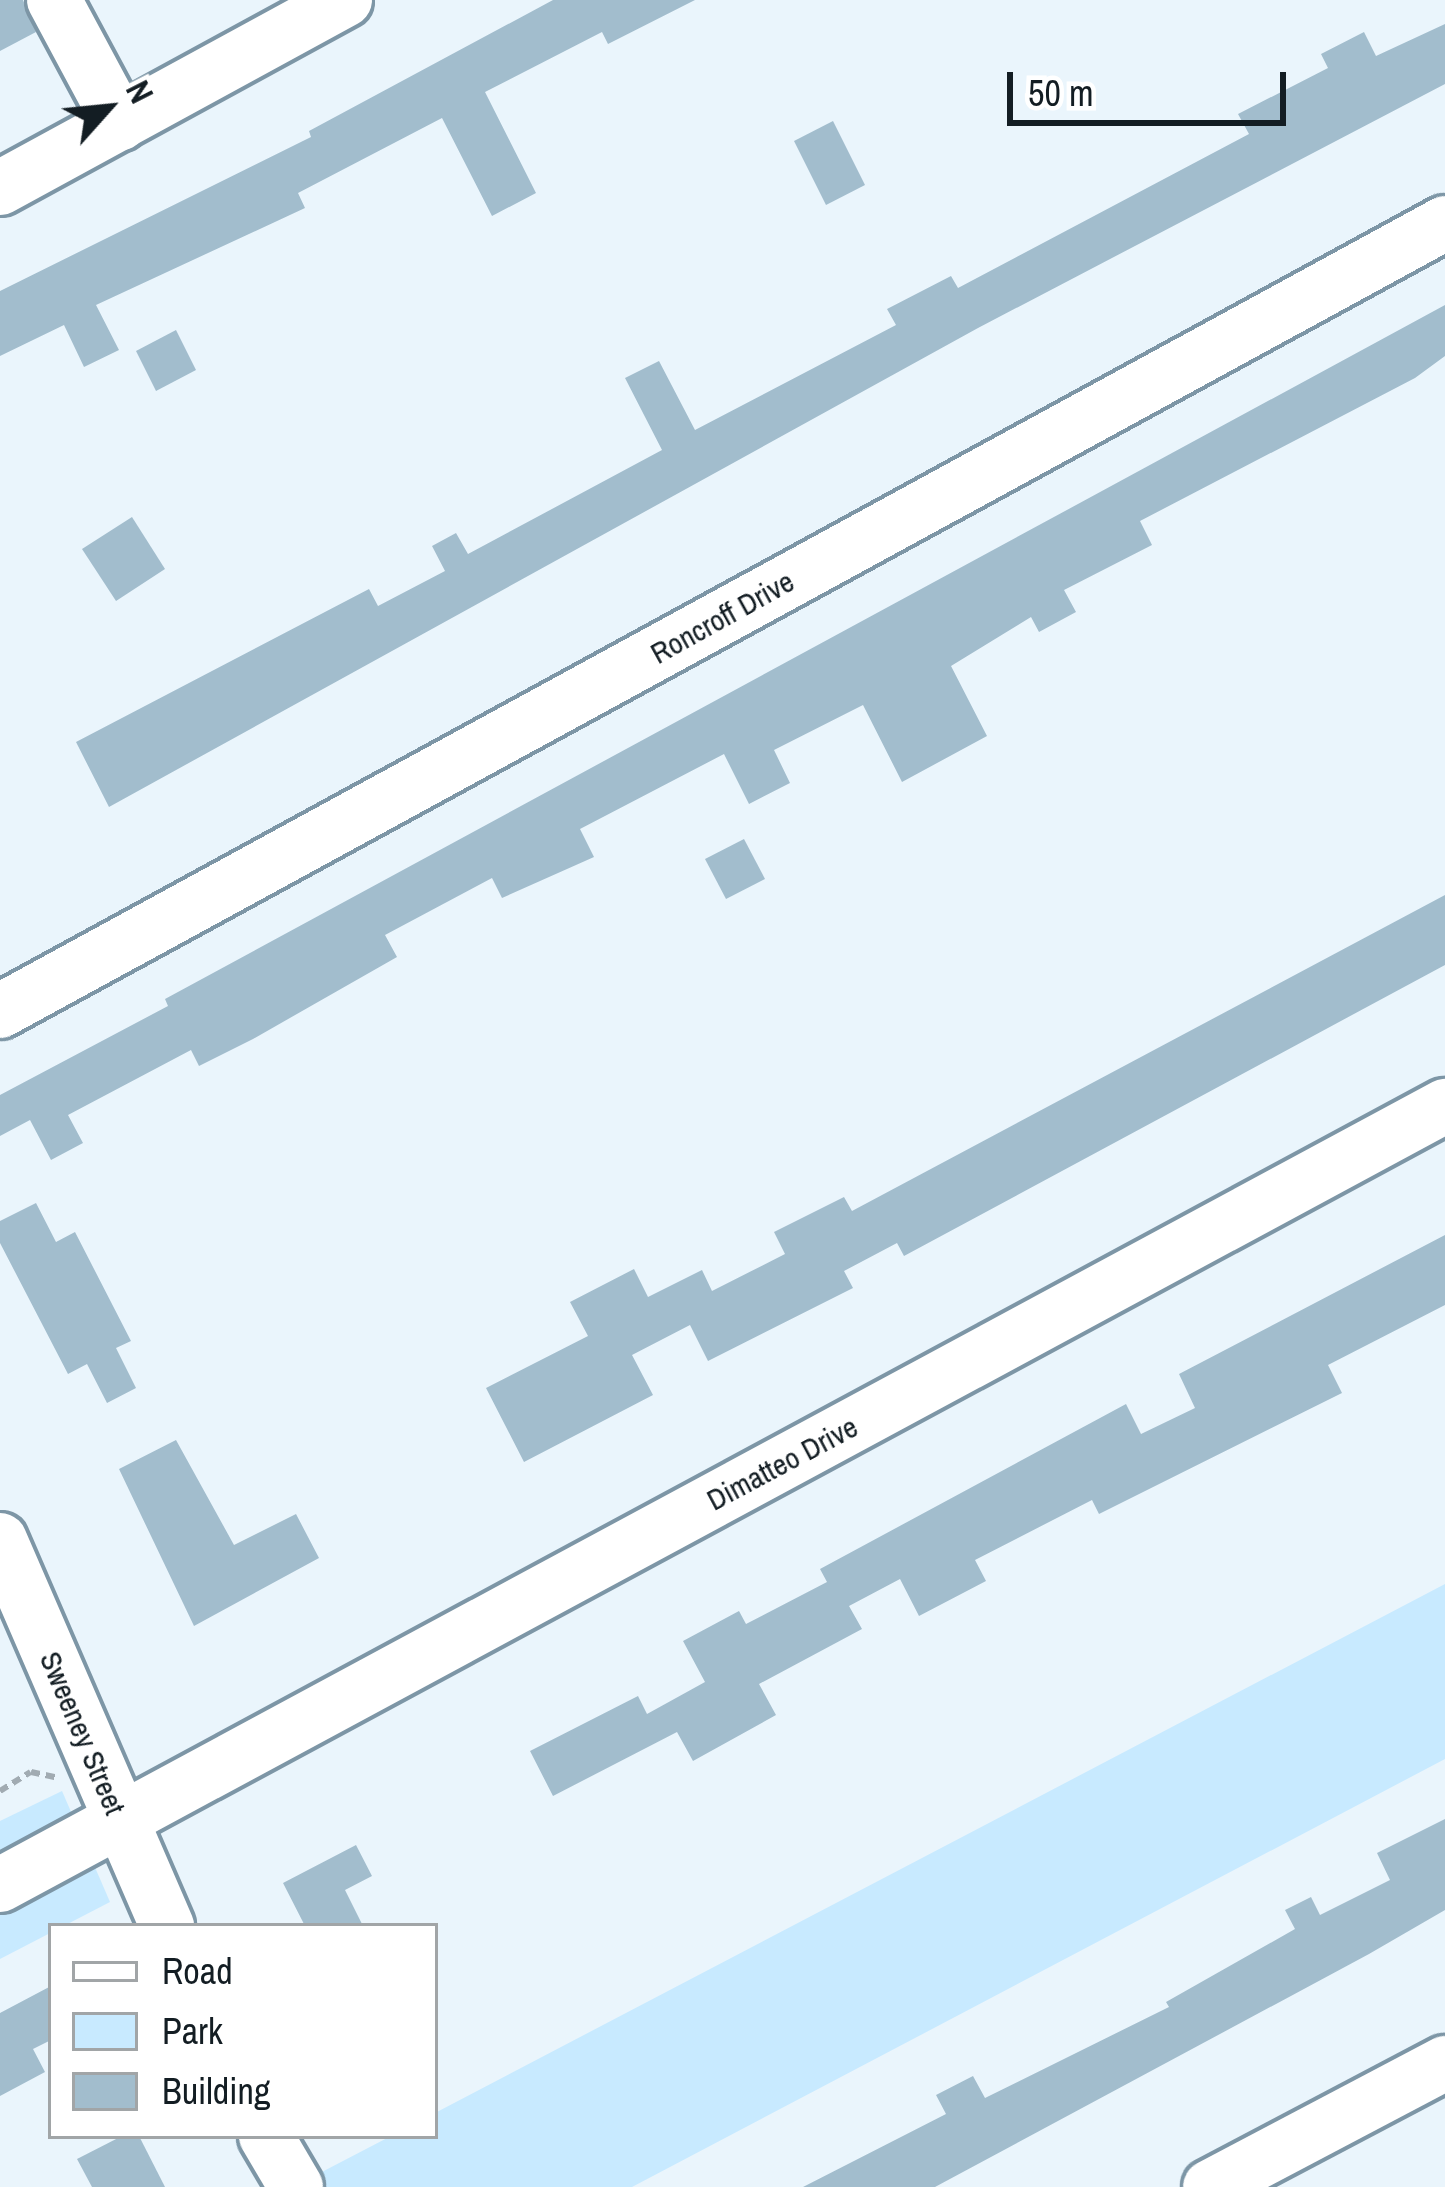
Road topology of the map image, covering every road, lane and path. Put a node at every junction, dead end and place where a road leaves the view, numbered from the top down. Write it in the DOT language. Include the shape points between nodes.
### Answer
graph roads {
  1 [pos="54,0"];
  2 [pos="345,0"];
  3 [pos="120,123"];
  4 [pos="0,188"];
  5 [pos="1445,223"];
  6 [pos="0,1011"];
  7 [pos="1445,1106"];
  8 [pos="0,1540"];
  9 [pos="119,1819"];
  10 [pos="0,1885"];
  11 [pos="166,1923"];
  12 [pos="1445,2063"];
  13 [pos="268,2139"];
  14 [pos="296,2187"];
  15 [pos="1210,2187"];
  1 -- 3 [label="street"];
  2 -- 3 [label="street"];
  3 -- 4 [label="street"];
  5 -- 6 [label="street, Roncroff Drive"];
  7 -- 9 [label="street, Dimatteo Drive"];
  8 -- 9 [label="street, Sweeney Street"];
  9 -- 10 [label="street, Dimatteo Drive"];
  9 -- 11 [label="street, Sweeney Street"];
  12 -- 15 [label="street"];
  13 -- 14 [label="street"];
}
